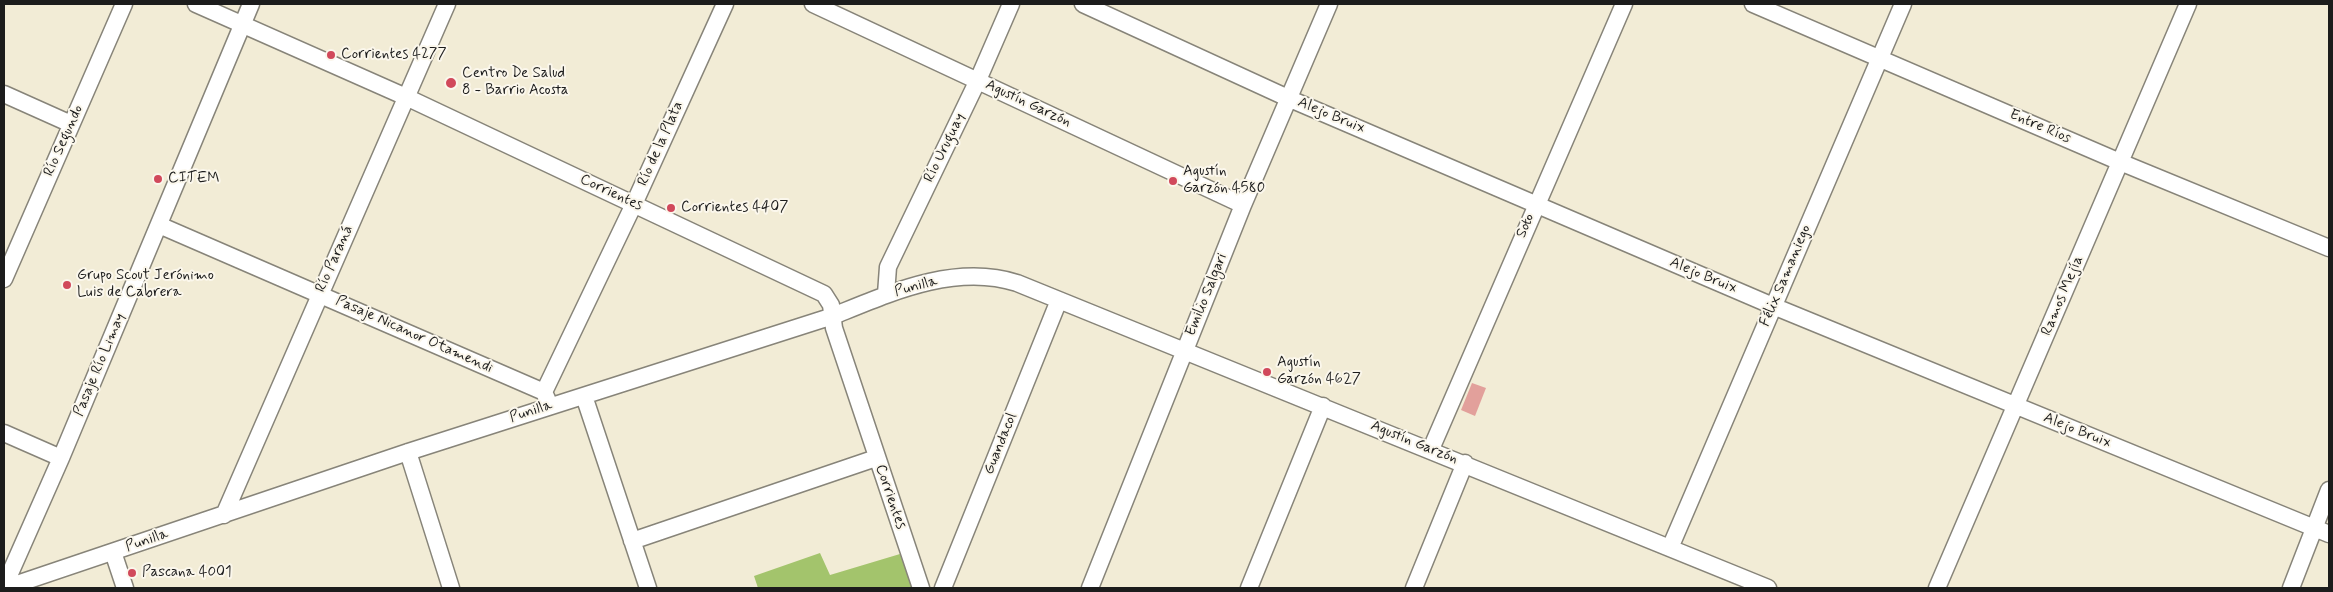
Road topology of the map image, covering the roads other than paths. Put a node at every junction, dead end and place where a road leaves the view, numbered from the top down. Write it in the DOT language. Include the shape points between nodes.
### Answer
graph roads {
  1 [pos="124,4"];
  2 [pos="196,4"];
  3 [pos="251,4"];
  4 [pos="447,4"];
  5 [pos="725,4"];
  6 [pos="814,4"];
  7 [pos="1011,4"];
  8 [pos="1083,4"];
  9 [pos="1329,4"];
  10 [pos="1624,4"];
  11 [pos="1752,4"];
  12 [pos="1903,4"];
  13 [pos="2188,4"];
  14 [pos="242,24"];
  15 [pos="1880,59"];
  16 [pos="978,80"];
  17 [pos="4,94"];
  18 [pos="406,97"];
  19 [pos="1290,99"];
  20 [pos="71,124"];
  21 [pos="2120,162"];
  22 [pos="634,204"];
  23 [pos="1243,205"];
  24 [pos="1535,205"];
  25 [pos="159,225"];
  26 [pos="2329,248"];
  27 [pos="8,256"];
  28 [pos="4,279"];
  29 [pos="320,294"];
  30 [pos="886,294"];
  31 [pos="1059,300"];
  32 [pos="1773,306"];
  33 [pos="833,316"];
  34 [pos="1185,351"];
  35 [pos="584,396"];
  36 [pos="547,399"];
  37 [pos="1323,406"];
  38 [pos="2016,406"];
  39 [pos="4,433"];
  40 [pos="1431,449"];
  41 [pos="408,452"];
  42 [pos="61,458"];
  43 [pos="876,458"];
  44 [pos="1465,463"];
  45 [pos="2329,490"];
  46 [pos="224,514"];
  47 [pos="2322,531"];
  48 [pos="632,541"];
  49 [pos="1670,548"];
  50 [pos="113,552"];
  51 [pos="4,588"];
  52 [pos="125,588"];
  53 [pos="451,588"];
  54 [pos="648,588"];
  55 [pos="921,588"];
  56 [pos="943,588"];
  57 [pos="1090,588"];
  58 [pos="1249,588"];
  59 [pos="1414,588"];
  60 [pos="1768,588"];
  61 [pos="1937,588"];
  62 [pos="2290,588"];
  1 -- 20 [label="street, Río Segundo"];
  2 -- 14 [label="street, Corrientes"];
  3 -- 14 [label="street, Pasaje Río Limay"];
  4 -- 18 [label="street, Río Paraná"];
  5 -- 22 [label="street, Río de la Plata"];
  6 -- 16 [label="street, Agustín Garzón"];
  7 -- 16 [label="street, Río Uruguay"];
  8 -- 19 [label="street, Alejo Bruix"];
  9 -- 19 [label="street, Emilio Salgari"];
  10 -- 24 [label="street, Soto"];
  11 -- 15 [label="street, Entre Ríos"];
  12 -- 15 [label="street, Félix Samaniego"];
  13 -- 21 [label="street, Ramos Mejía"];
  14 -- 18 [label="street, Corrientes"];
  14 -- 25 [label="street, Pasaje Río Limay"];
  15 -- 21 [label="street, Entre Ríos"];
  15 -- 32 [label="street, Félix Samaniego"];
  16 -- 23 [label="street, Agustín Garzón"];
  16 -- 30 [label="street, Río Uruguay" via="888,266"];
  17 -- 20 [label="street"];
  18 -- 22 [label="street, Corrientes"];
  18 -- 29 [label="street, Río Paraná"];
  19 -- 23 [label="street, Emilio Salgari"];
  19 -- 24 [label="street, Alejo Bruix"];
  20 -- 27 [label="street, Río Segundo"];
  21 -- 26 [label="street, Entre Ríos"];
  21 -- 38 [label="street, Ramos Mejía"];
  22 -- 33 [label="street, Corrientes" via="824,294 832,306"];
  22 -- 36 [label="street, Río de la Plata"];
  23 -- 34 [label="street, Emilio Salgari"];
  24 -- 32 [label="street, Alejo Bruix"];
  24 -- 40 [label="street, Soto"];
  25 -- 29 [label="street, Pasaje Nicanor Otamendi"];
  25 -- 42 [label="street, Pasaje Río Limay"];
  27 -- 28 [label="street, Río Segundo"];
  29 -- 36 [label="street, Pasaje Nicanor Otamendi"];
  29 -- 46 [label="street, Río Paraná"];
  30 -- 31 [label="street, Punilla" via="960,276 981,276 1001,278"];
  30 -- 33 [label="street, Punilla"];
  31 -- 34 [label="street, Agustín Garzón"];
  31 -- 56 [label="street, Guandacol"];
  32 -- 38 [label="street, Alejo Bruix"];
  32 -- 49 [label="street, Félix Samaniego"];
  33 -- 35 [label="street, Punilla"];
  33 -- 43 [label="street, Corrientes" via="834,328"];
  34 -- 37 [label="street, Agustín Garzón"];
  34 -- 57 [label="street, Emilio Salgari"];
  35 -- 36 [label="street, Punilla"];
  35 -- 48 [label="street"];
  36 -- 41 [label="street, Punilla"];
  37 -- 40 [label="street, Agustín Garzón"];
  37 -- 58 [label="street"];
  38 -- 47 [label="street, Alejo Bruix"];
  38 -- 61 [label="street, Ramos Mejía"];
  39 -- 42 [label="street"];
  40 -- 44 [label="street, Agustín Garzón"];
  41 -- 46 [label="street, Punilla"];
  41 -- 53 [label="street"];
  42 -- 51 [label="street, Pasaje Río Limay"];
  43 -- 48 [label="street"];
  43 -- 55 [label="street, Corrientes"];
  44 -- 49 [label="street, Agustín Garzón"];
  44 -- 59 [label="street"];
  45 -- 47 [label="street"];
  46 -- 50 [label="street, Punilla"];
  47 -- 62 [label="street"];
  48 -- 54 [label="street"];
  49 -- 60 [label="street, Agustín Garzón"];
  50 -- 51 [label="street, Punilla"];
  50 -- 52 [label="street"];
}
